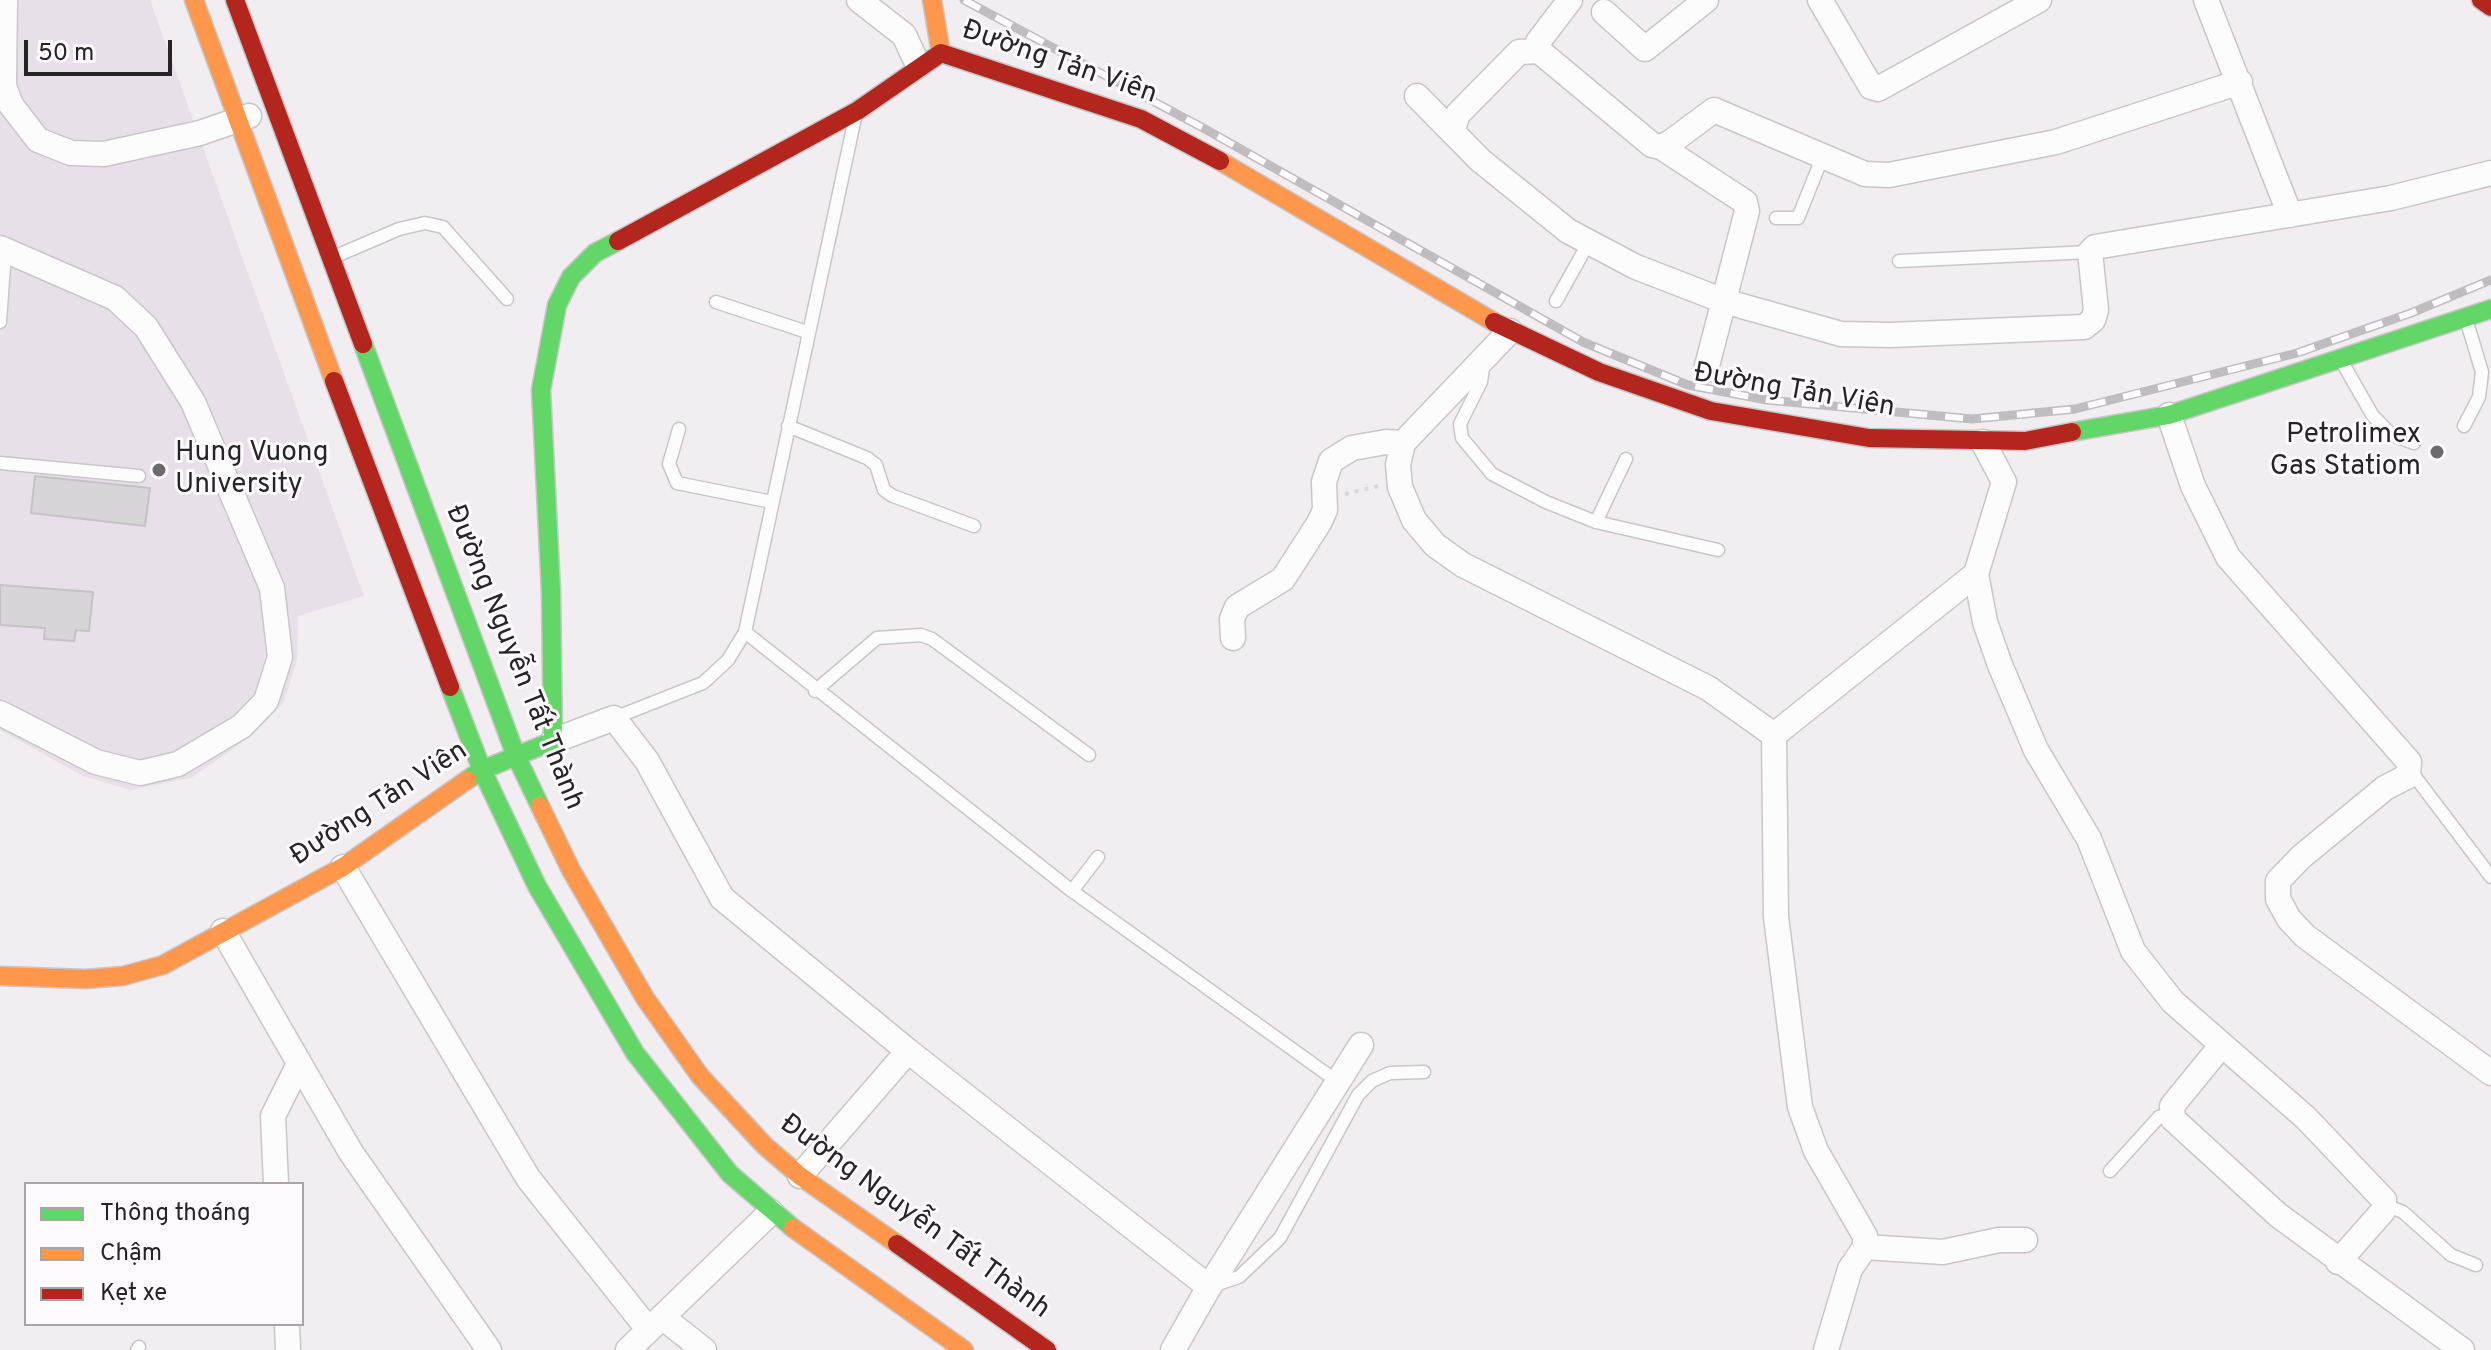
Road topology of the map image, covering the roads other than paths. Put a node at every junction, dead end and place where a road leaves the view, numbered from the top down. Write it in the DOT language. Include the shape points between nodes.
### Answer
graph roads {
  1 [pos="5,0"];
  2 [pos="194,0"];
  3 [pos="235,0"];
  4 [pos="859,0"];
  5 [pos="932,0"];
  6 [pos="1570,0"];
  7 [pos="1706,0"];
  8 [pos="1820,0"];
  9 [pos="2039,0"];
  10 [pos="2206,0"];
  11 [pos="2481,0"];
  12 [pos="2491,7"];
  13 [pos="1604,12"];
  14 [pos="1539,51"];
  15 [pos="941,53"];
  16 [pos="918,65"];
  17 [pos="2240,82"];
  18 [pos="1417,96"];
  19 [pos="274,107"];
  20 [pos="857,111"];
  21 [pos="236,120"];
  22 [pos="1452,132"];
  23 [pos="1661,147"];
  24 [pos="1822,158"];
  25 [pos="2491,173"];
  26 [pos="2290,215"];
  27 [pos="1776,218"];
  28 [pos="1589,242"];
  29 [pos="3,250"];
  30 [pos="2090,252"];
  31 [pos="330,259"];
  32 [pos="1899,261"];
  33 [pos="507,299"];
  34 [pos="1556,301"];
  35 [pos="1724,301"];
  36 [pos="716,302"];
  37 [pos="2491,309"];
  38 [pos="2466,319"];
  39 [pos="0,322"];
  40 [pos="1510,331"];
  41 [pos="807,332"];
  42 [pos="1484,358"];
  43 [pos="2340,359"];
  44 [pos="1706,370"];
  45 [pos="2169,415"];
  46 [pos="788,426"];
  47 [pos="2464,426"];
  48 [pos="679,429"];
  49 [pos="1983,442"];
  50 [pos="1403,443"];
  51 [pos="2414,443"];
  52 [pos="1626,459"];
  53 [pos="0,463"];
  54 [pos="139,476"];
  55 [pos="772,502"];
  56 [pos="1596,522"];
  57 [pos="974,526"];
  58 [pos="1718,550"];
  59 [pos="1976,574"];
  60 [pos="745,632"];
  61 [pos="1233,638"];
  62 [pos="815,691"];
  63 [pos="0,713"];
  64 [pos="614,718"];
  65 [pos="1774,735"];
  66 [pos="553,741"];
  67 [pos="1089,755"];
  68 [pos="516,756"];
  69 [pos="482,770"];
  70 [pos="2410,770"];
  71 [pos="1098,857"];
  72 [pos="343,867"];
  73 [pos="2491,877"];
  74 [pos="1072,891"];
  75 [pos="223,931"];
  76 [pos="0,976"];
  77 [pos="1361,1045"];
  78 [pos="2221,1046"];
  79 [pos="908,1051"];
  80 [pos="298,1066"];
  81 [pos="1424,1072"];
  82 [pos="2491,1073"];
  83 [pos="1338,1082"];
  84 [pos="2170,1114"];
  85 [pos="2110,1171"];
  86 [pos="800,1176"];
  87 [pos="276,1182"];
  88 [pos="2385,1205"];
  89 [pos="771,1212"];
  90 [pos="2025,1240"];
  91 [pos="1865,1247"];
  92 [pos="2338,1262"];
  93 [pos="2476,1265"];
  94 [pos="1209,1287"];
  95 [pos="287,1326"];
  96 [pos="642,1338"];
  97 [pos="2459,1349"];
  98 [pos="288,1350"];
  99 [pos="489,1350"];
  100 [pos="704,1350"];
  101 [pos="964,1350"];
  102 [pos="1047,1350"];
  103 [pos="1173,1350"];
  104 [pos="1826,1350"];
  1 -- 21 [label="street" via="4,86 11,105 38,140 71,153 104,154"];
  2 -- 21 [label="main road"];
  3 -- 19 [label="main road, Đường Nguyễn Tất Thành"];
  4 -- 16 [label="street" via="904,35"];
  5 -- 15 [label="main road"];
  6 -- 14 [label="street" via="1538,42"];
  7 -- 13 [label="street" via="1645,49"];
  8 -- 9 [label="street" via="1871,87 1878,89"];
  10 -- 17 [label="street"];
  11 -- 12 [label="main road"];
  14 -- 22 [label="street" via="1519,52 1458,114"];
  14 -- 23 [label="street"];
  15 -- 16 [label="main road, Đường Tản Viên"];
  15 -- 40 [label="main road, Đường Tản Viên" via="1141,119"];
  16 -- 20 [label="main road, Đường Tản Viên"];
  17 -- 24 [label="street" via="2056,142 1889,175 1865,174"];
  17 -- 26 [label="street"];
  18 -- 22 [label="street"];
  19 -- 21 [label="street"];
  19 -- 31 [label="main road, Đường Nguyễn Tất Thành"];
  20 -- 41 [label="lane"];
  20 -- 66 [label="main road, Đường Tản Viên" via="595,253 571,277 557,305 541,390"];
  21 -- 69 [label="main road"];
  22 -- 28 [label="street" via="1568,231"];
  23 -- 24 [label="street" via="1714,110"];
  23 -- 35 [label="street" via="1745,202"];
  24 -- 27 [label="lane" via="1798,218"];
  25 -- 26 [label="street" via="2391,198"];
  26 -- 30 [label="street" via="2095,247"];
  28 -- 34 [label="lane"];
  28 -- 35 [label="street" via="1636,267"];
  29 -- 39 [label="lane"];
  29 -- 63 [label="street" via="115,298 146,327 193,402 272,588 280,657 266,701 242,726 178,764 140,773 96,762"];
  30 -- 32 [label="lane"];
  30 -- 35 [label="street" via="2096,310 2084,327 1841,334"];
  31 -- 33 [label="lane" via="399,229 425,223 443,227"];
  31 -- 68 [label="main road, Đường Nguyễn Tất Thành"];
  35 -- 44 [label="street"];
  36 -- 41 [label="lane"];
  37 -- 38 [label="main road, Đường Tản Viên"];
  38 -- 43 [label="main road, Đường Tản Viên"];
  38 -- 47 [label="lane" via="2482,372 2479,397"];
  40 -- 42 [label="street"];
  40 -- 49 [label="main road, Đường Tản Viên" via="1599,372 1711,411 1869,438"];
  41 -- 46 [label="lane"];
  42 -- 50 [label="street"];
  42 -- 56 [label="lane" via="1481,382 1460,424 1462,438 1492,474"];
  43 -- 45 [label="main road, Đường Tản Viên"];
  43 -- 51 [label="lane" via="2373,416 2392,435"];
  45 -- 49 [label="main road, Đường Tản Viên" via="2051,437"];
  45 -- 70 [label="street" via="2193,486 2228,557 2409,762"];
  46 -- 55 [label="lane"];
  46 -- 57 [label="lane" via="867,458 876,465 884,490 893,496"];
  48 -- 55 [label="lane" via="669,464 677,483"];
  49 -- 59 [label="street" via="2004,482"];
  50 -- 61 [label="street" via="1352,448 1331,461 1319,523 1283,579 1237,607"];
  50 -- 65 [label="street" via="1399,480 1414,520 1435,545 1463,565 1708,688"];
  52 -- 56 [label="lane"];
  53 -- 54 [label="lane"];
  55 -- 60 [label="lane"];
  56 -- 58 [label="lane"];
  59 -- 65 [label="street"];
  59 -- 78 [label="street" via="2000,665 2036,750 2089,839 2133,951 2173,1002"];
  60 -- 62 [label="lane"];
  60 -- 64 [label="lane" via="728,660 703,683"];
  62 -- 67 [label="lane" via="877,638 921,635"];
  62 -- 74 [label="lane"];
  64 -- 66 [label="street"];
  64 -- 79 [label="street" via="647,761 716,891"];
  65 -- 91 [label="street" via="1776,917 1800,1107 1816,1151 1865,1236"];
  66 -- 68 [label="main road, Đường Tản Viên"];
  68 -- 69 [label="main road, Đường Tản Viên"];
  68 -- 86 [label="main road, Đường Nguyễn Tất Thành" via="571,870 667,1031 735,1116"];
  69 -- 72 [label="main road, Đường Tản Viên"];
  69 -- 89 [label="main road" via="537,886 635,1053 700,1140"];
  70 -- 73 [label="lane"];
  70 -- 82 [label="street" via="2301,857 2278,881 2278,899 2305,936"];
  71 -- 74 [label="lane"];
  72 -- 75 [label="main road, Đường Tản Viên"];
  72 -- 96 [label="street" via="528,1178"];
  74 -- 83 [label="lane"];
  75 -- 76 [label="main road, Đường Tản Viên" via="163,965 123,976"];
  75 -- 80 [label="street"];
  77 -- 83 [label="street"];
  78 -- 84 [label="street"];
  78 -- 88 [label="street" via="2306,1118"];
  79 -- 86 [label="street"];
  79 -- 94 [label="street"];
  80 -- 87 [label="street" via="273,1116"];
  80 -- 99 [label="street" via="350,1151"];
  81 -- 94 [label="lane" via="1390,1073 1358,1095 1280,1238 1239,1277"];
  83 -- 94 [label="street"];
  84 -- 85 [label="lane" via="2159,1117"];
  84 -- 92 [label="street" via="2278,1215"];
  86 -- 102 [label="main road, Đường Nguyễn Tất Thành"];
  88 -- 92 [label="street"];
  88 -- 93 [label="lane" via="2403,1212 2451,1255"];
  89 -- 96 [label="street"];
  89 -- 101 [label="main road"];
  90 -- 91 [label="street" via="1943,1252"];
  91 -- 104 [label="street" via="1850,1269"];
  92 -- 97 [label="street"];
  94 -- 103 [label="street"];
  95 -- 98 [label="street"];
  96 -- 100 [label="street"];
}
